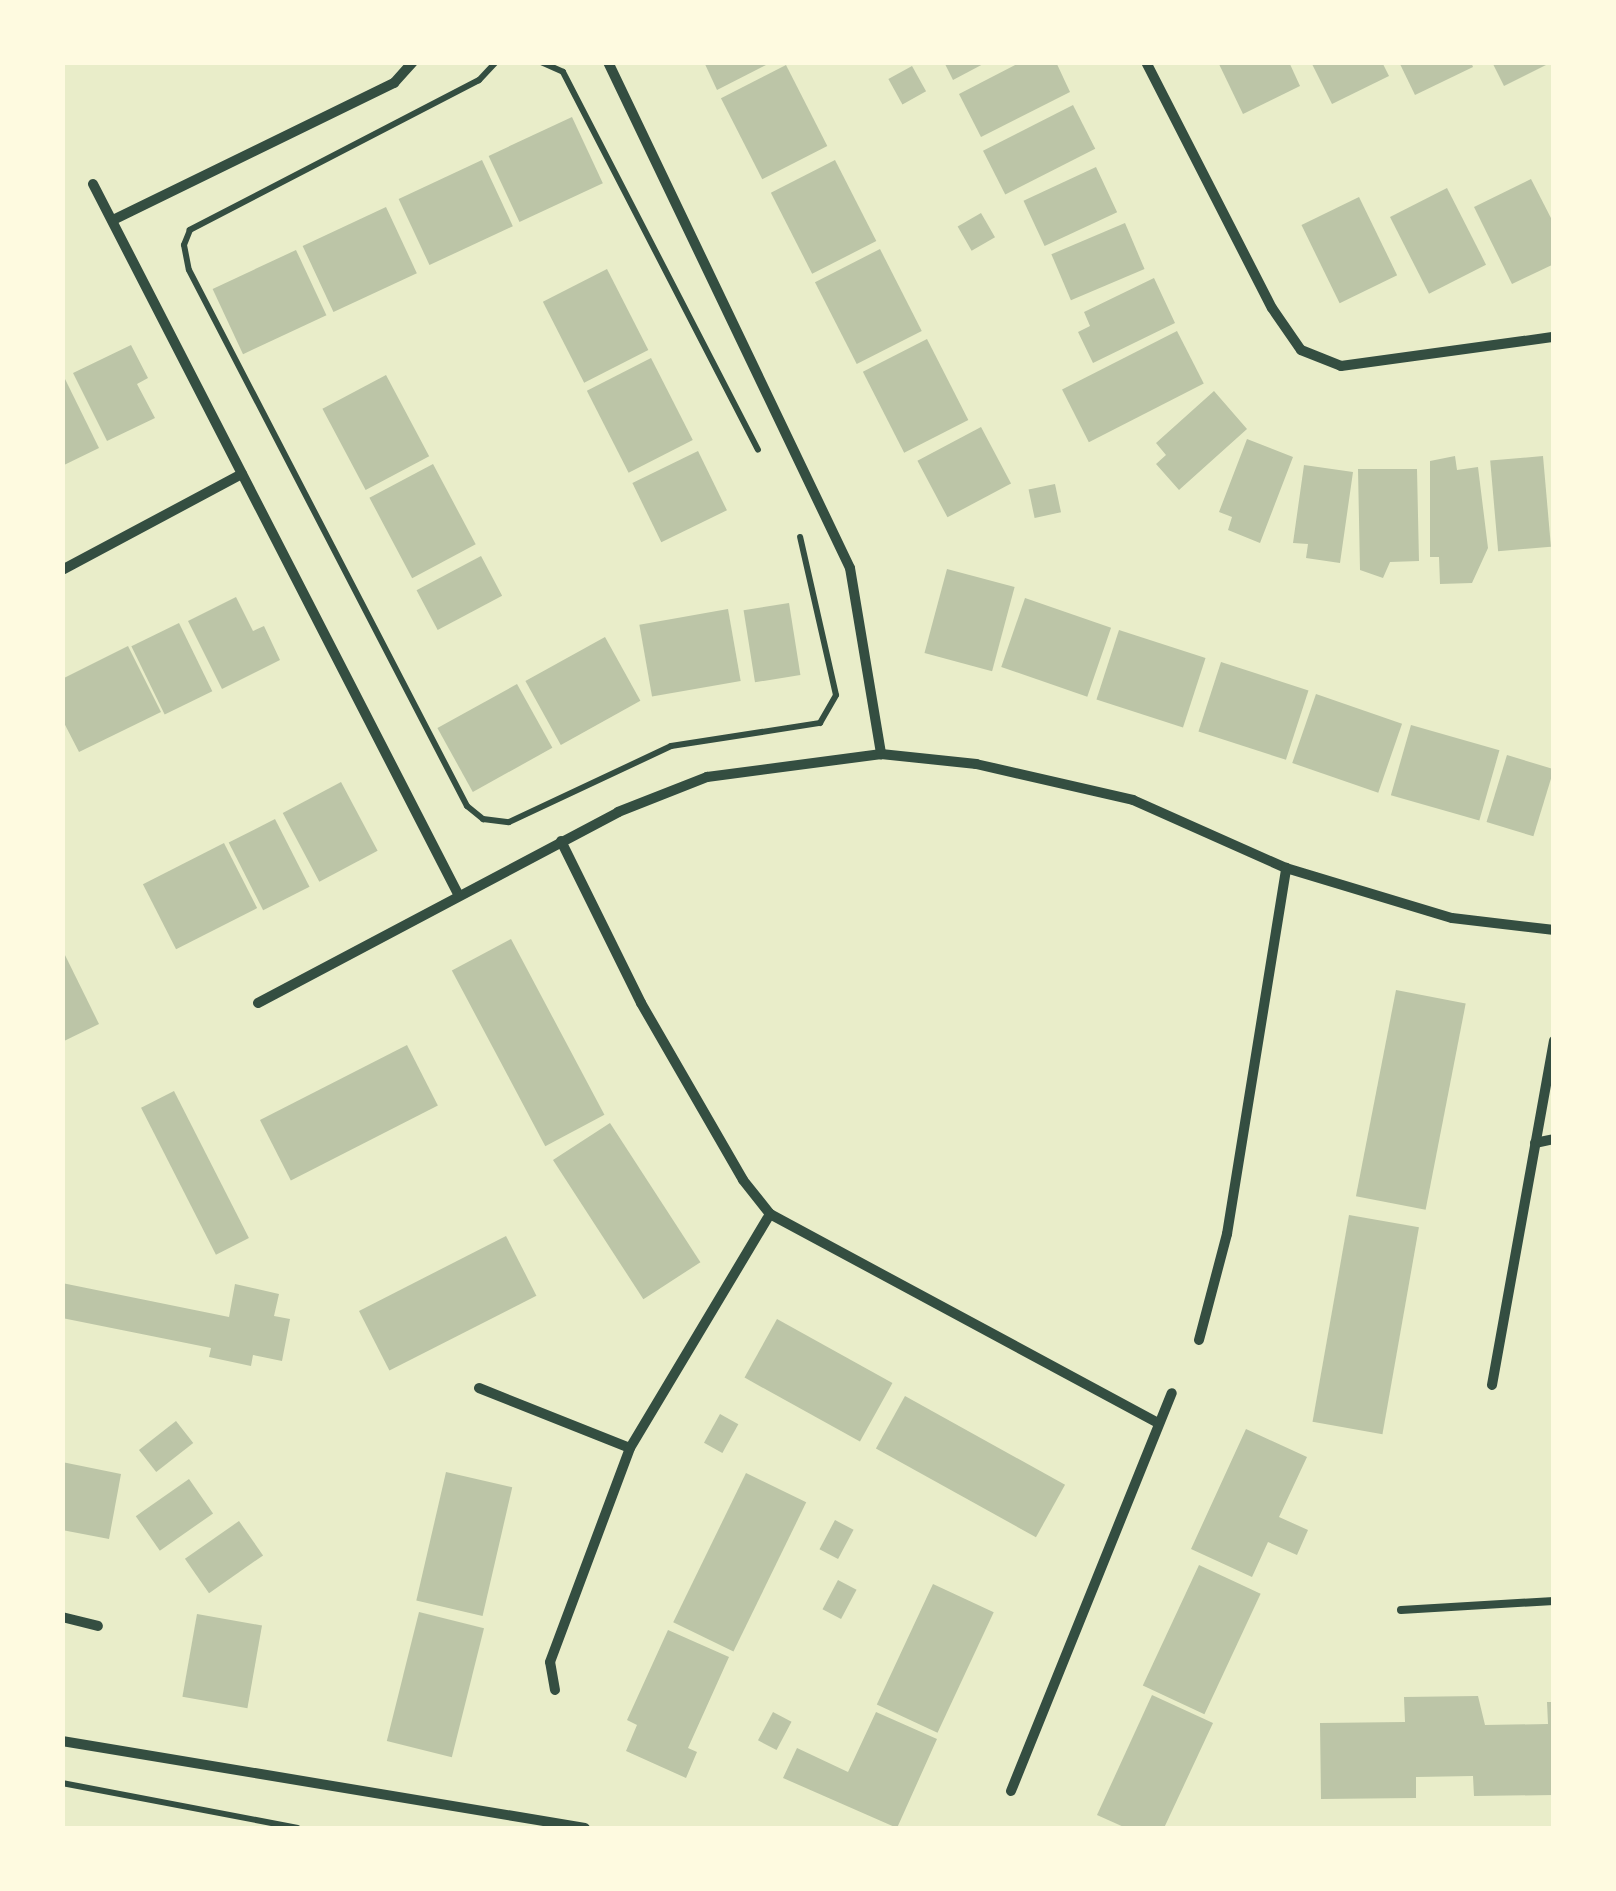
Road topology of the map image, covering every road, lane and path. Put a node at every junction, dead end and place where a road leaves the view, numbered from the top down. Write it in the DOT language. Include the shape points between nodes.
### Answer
graph roads {
  1 [pos="413,62"];
  2 [pos="496,62"];
  3 [pos="541,62"];
  4 [pos="608,62"];
  5 [pos="1146,62"];
  6 [pos="93,184"];
  7 [pos="113,220"];
  8 [pos="1554,337"];
  9 [pos="764,461"];
  10 [pos="242,474"];
  11 [pos="798,532"];
  12 [pos="62,570"];
  13 [pos="881,754"];
  14 [pos="561,841"];
  15 [pos="1286,868"];
  16 [pos="458,894"];
  17 [pos="1554,930"];
  18 [pos="258,1003"];
  19 [pos="1554,1042"];
  20 [pos="1554,1140"];
  21 [pos="1535,1143"];
  22 [pos="770,1214"];
  23 [pos="1198,1340"];
  24 [pos="1492,1385"];
  25 [pos="479,1388"];
  26 [pos="1172,1393"];
  27 [pos="1158,1422"];
  28 [pos="630,1448"];
  29 [pos="1554,1601"];
  30 [pos="1400,1610"];
  31 [pos="62,1618"];
  32 [pos="98,1626"];
  33 [pos="555,1690"];
  34 [pos="62,1740"];
  35 [pos="62,1784"];
  36 [pos="1011,1790"];
  37 [pos="298,1828"];
  38 [pos="585,1828"];
  1 -- 7 [label="street" via="394,83"];
  2 -- 11 [label="path" via="479,80 190,230 184,245 189,270 467,806 483,818 509,822 671,746 820,723 836,695 810,561"];
  3 -- 9 [label="path" via="563,72"];
  4 -- 13 [label="street" via="850,568"];
  5 -- 8 [label="street" via="1272,308 1301,350 1340,366"];
  6 -- 7 [label="street"];
  7 -- 10 [label="street"];
  10 -- 12 [label="street"];
  10 -- 16 [label="street"];
  13 -- 14 [label="street" via="706,777"];
  13 -- 15 [label="street" via="976,764 1133,800"];
  14 -- 16 [label="street"];
  14 -- 22 [label="street" via="641,1003 743,1180"];
  15 -- 17 [label="street" via="1452,918"];
  15 -- 23 [label="street" via="1227,1234"];
  16 -- 18 [label="street"];
  19 -- 21 [label="street"];
  20 -- 21 [label="street"];
  21 -- 24 [label="street"];
  22 -- 27 [label="street"];
  22 -- 28 [label="street"];
  25 -- 28 [label="street"];
  26 -- 27 [label="street"];
  27 -- 36 [label="street"];
  28 -- 33 [label="street" via="550,1662"];
  29 -- 30 [label="lane"];
  31 -- 32 [label="street"];
  34 -- 38 [label="street"];
  35 -- 37 [label="path"];
}
